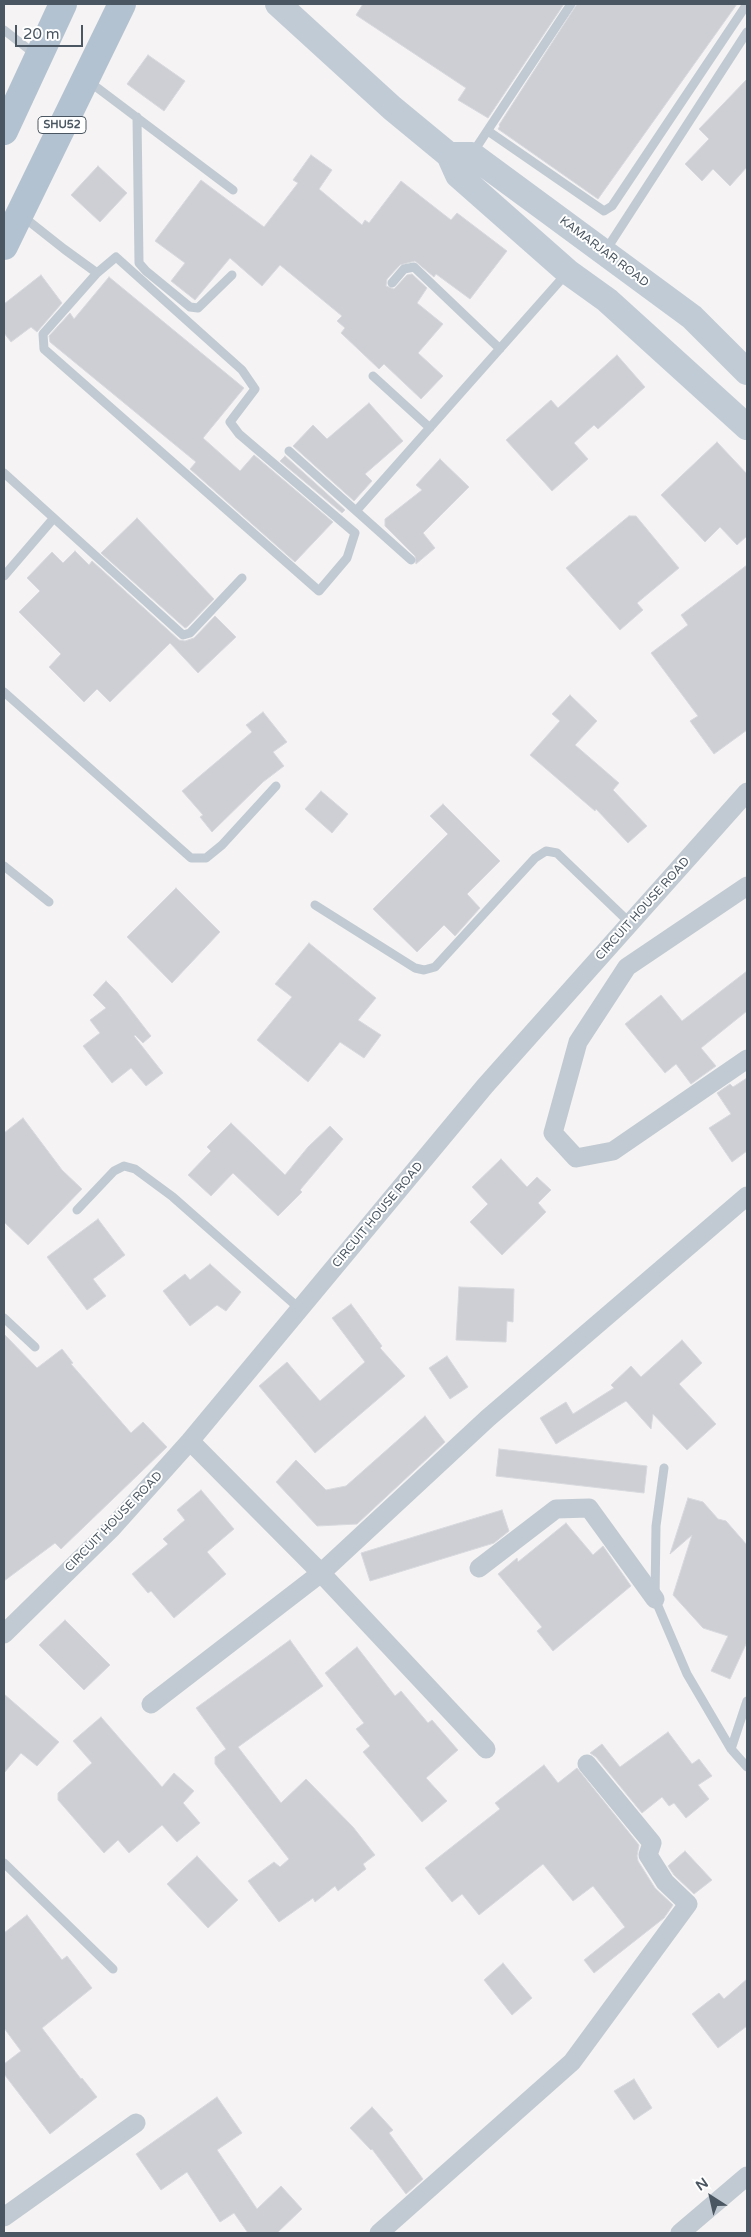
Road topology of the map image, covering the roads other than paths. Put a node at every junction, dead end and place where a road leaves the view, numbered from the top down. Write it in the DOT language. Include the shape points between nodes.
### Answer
graph roads {
  1 [pos="63,4"];
  2 [pos="122,4"];
  3 [pos="278,4"];
  4 [pos="571,4"];
  5 [pos="747,4"];
  6 [pos="4,30"];
  7 [pos="747,32"];
  8 [pos="38,57"];
  9 [pos="85,79"];
  10 [pos="137,117"];
  11 [pos="4,131"];
  12 [pos="488,131"];
  13 [pos="460,161"];
  14 [pos="233,190"];
  15 [pos="19,213"];
  16 [pos="4,246"];
  17 [pos="604,252"];
  18 [pos="568,272"];
  19 [pos="97,273"];
  20 [pos="232,274"];
  21 [pos="392,283"];
  22 [pos="500,349"];
  23 [pos="747,372"];
  24 [pos="373,376"];
  25 [pos="747,427"];
  26 [pos="430,428"];
  27 [pos="288,451"];
  28 [pos="4,473"];
  29 [pos="356,512"];
  30 [pos="52,518"];
  31 [pos="411,560"];
  32 [pos="4,576"];
  33 [pos="242,578"];
  34 [pos="4,692"];
  35 [pos="276,786"];
  36 [pos="747,792"];
  37 [pos="4,866"];
  38 [pos="747,886"];
  39 [pos="48,902"];
  40 [pos="315,905"];
  41 [pos="630,923"];
  42 [pos="747,1059"];
  43 [pos="747,1196"];
  44 [pos="77,1210"];
  45 [pos="300,1309"];
  46 [pos="4,1318"];
  47 [pos="35,1347"];
  48 [pos="190,1441"];
  49 [pos="664,1468"];
  50 [pos="479,1568"];
  51 [pos="321,1573"];
  52 [pos="655,1599"];
  53 [pos="4,1634"];
  54 [pos="747,1701"];
  55 [pos="151,1704"];
  56 [pos="731,1748"];
  57 [pos="486,1749"];
  58 [pos="587,1764"];
  59 [pos="747,1767"];
  60 [pos="4,1863"];
  61 [pos="113,1969"];
  62 [pos="136,2123"];
  63 [pos="747,2176"];
  64 [pos="4,2217"];
  65 [pos="379,2233"];
  66 [pos="680,2233"];
  1 -- 8 [label="main road"];
  2 -- 9 [label="main road, SHU52"];
  3 -- 13 [label="main road" via="392,108"];
  4 -- 12 [label="lane"];
  5 -- 12 [label="lane" via="612,206 604,211"];
  6 -- 8 [label="lane"];
  7 -- 17 [label="lane"];
  8 -- 11 [label="main road"];
  9 -- 10 [label="lane"];
  9 -- 15 [label="main road, SHU52"];
  10 -- 14 [label="lane"];
  10 -- 20 [label="lane" via="139,263 190,307 198,308"];
  12 -- 13 [label="lane"];
  13 -- 17 [label="main road, KAMARJAR ROAD"];
  13 -- 18 [label="main road"];
  15 -- 16 [label="main road, SHU52"];
  15 -- 19 [label="lane"];
  17 -- 23 [label="main road, KAMARJAR ROAD" via="692,317"];
  18 -- 22 [label="lane"];
  18 -- 25 [label="main road" via="607,300"];
  19 -- 19 [label="lane" via="116,257 242,370 255,389 230,422 239,434 355,534 347,558 319,591 44,349 43,334"];
  21 -- 22 [label="lane" via="404,269 414,266"];
  22 -- 26 [label="lane"];
  24 -- 26 [label="lane"];
  26 -- 29 [label="lane"];
  27 -- 29 [label="lane"];
  28 -- 30 [label="lane"];
  29 -- 31 [label="lane"];
  30 -- 32 [label="lane"];
  30 -- 33 [label="lane" via="183,635 190,633"];
  34 -- 35 [label="lane" via="191,858 206,858 222,845"];
  36 -- 41 [label="street, CIRCUIT HOUSE ROAD"];
  37 -- 39 [label="lane"];
  38 -- 42 [label="street" via="627,968 578,1042 553,1133 576,1158 613,1151"];
  40 -- 41 [label="lane" via="415,968 424,970 435,967 534,858 546,851 557,853"];
  41 -- 45 [label="street, CIRCUIT HOUSE ROAD" via="485,1086"];
  43 -- 51 [label="street" via="488,1418"];
  44 -- 45 [label="lane" via="114,1171 124,1166 135,1169 173,1197"];
  45 -- 48 [label="street, CIRCUIT HOUSE ROAD"];
  46 -- 47 [label="lane"];
  48 -- 51 [label="street"];
  48 -- 53 [label="street, CIRCUIT HOUSE ROAD" via="112,1528"];
  49 -- 52 [label="lane" via="656,1526"];
  50 -- 52 [label="street" via="556,1509 589,1508"];
  51 -- 55 [label="street"];
  51 -- 57 [label="street"];
  52 -- 56 [label="lane" via="687,1674"];
  54 -- 56 [label="lane"];
  56 -- 59 [label="lane"];
  58 -- 65 [label="street" via="652,1843 648,1855 665,1882 688,1904 572,2062"];
  60 -- 61 [label="lane"];
  62 -- 64 [label="street"];
  63 -- 66 [label="street"];
}
